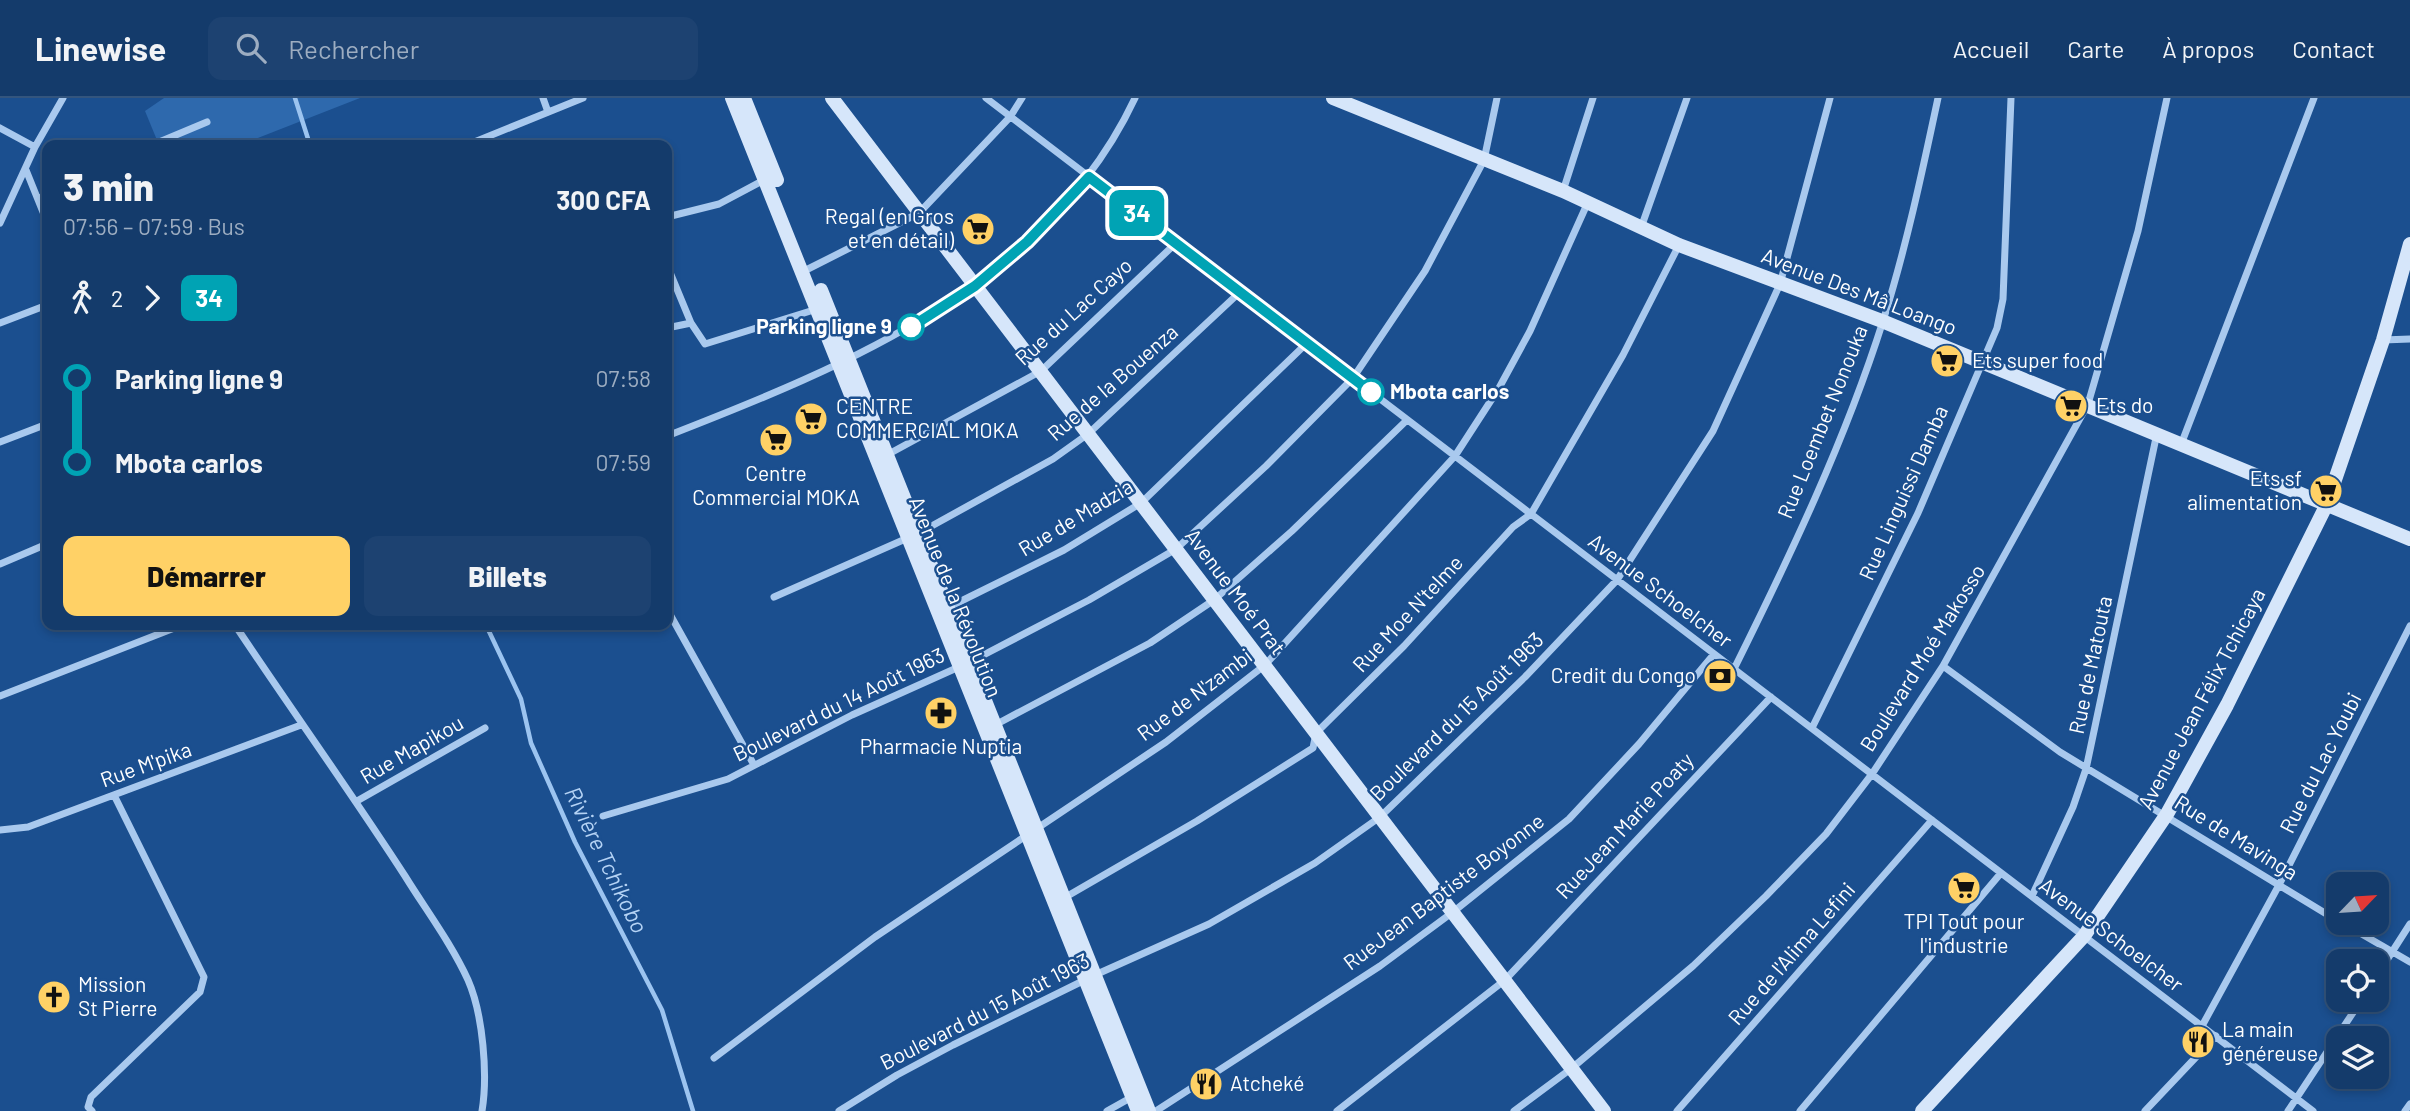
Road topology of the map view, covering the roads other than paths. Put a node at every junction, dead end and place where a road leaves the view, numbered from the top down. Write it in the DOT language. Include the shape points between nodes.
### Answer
graph roads {
  1 [pos="64,98"];
  2 [pos="543,98"];
  3 [pos="583,98"];
  4 [pos="732,98"];
  5 [pos="744,98"];
  6 [pos="832,98"];
  7 [pos="986,98"];
  8 [pos="1022,98"];
  9 [pos="1135,98"];
  10 [pos="1333,98"];
  11 [pos="1497,98"];
  12 [pos="1593,98"];
  13 [pos="1687,98"];
  14 [pos="1830,98"];
  15 [pos="1938,98"];
  16 [pos="2011,98"];
  17 [pos="2167,98"];
  18 [pos="2314,98"];
  19 [pos="548,112"];
  20 [pos="1010,117"];
  21 [pos="207,122"];
  22 [pos="0,128"];
  23 [pos="164,140"];
  24 [pos="479,140"];
  25 [pos="35,147"];
  26 [pos="1484,159"];
  27 [pos="26,170"];
  28 [pos="1089,177"];
  29 [pos="766,179"];
  30 [pos="1563,191"];
  31 [pos="42,197"];
  32 [pos="38,199"];
  33 [pos="1588,202"];
  34 [pos="42,209"];
  35 [pos="919,212"];
  36 [pos="672,217"];
  37 [pos="0,223"];
  38 [pos="1642,225"];
  39 [pos="1176,243"];
  40 [pos="2410,244"];
  41 [pos="1679,246"];
  42 [pos="808,269"];
  43 [pos="672,277"];
  44 [pos="1780,284"];
  45 [pos="975,286"];
  46 [pos="1240,292"];
  47 [pos="42,306"];
  48 [pos="818,308"];
  49 [pos="1882,321"];
  50 [pos="0,323"];
  51 [pos="691,323"];
  52 [pos="672,327"];
  53 [pos="2410,340"];
  54 [pos="2383,341"];
  55 [pos="1307,343"];
  56 [pos="845,363"];
  57 [pos="1983,364"];
  58 [pos="1041,372"];
  59 [pos="1353,378"];
  60 [pos="2088,404"];
  61 [pos="1407,420"];
  62 [pos="42,426"];
  63 [pos="2157,433"];
  64 [pos="672,434"];
  65 [pos="1088,434"];
  66 [pos="0,442"];
  67 [pos="2182,442"];
  68 [pos="1455,456"];
  69 [pos="883,457"];
  70 [pos="1141,503"];
  71 [pos="2326,506"];
  72 [pos="1531,514"];
  73 [pos="914,536"];
  74 [pos="2410,538"];
  75 [pos="42,546"];
  76 [pos="1176,548"];
  77 [pos="0,564"];
  78 [pos="1617,580"];
  79 [pos="774,597"];
  80 [pos="1214,600"];
  81 [pos="943,610"];
  82 [pos="672,618"];
  83 [pos="2410,626"];
  84 [pos="169,630"];
  85 [pos="238,630"];
  86 [pos="1714,654"];
  87 [pos="965,663"];
  88 [pos="1265,665"];
  89 [pos="1943,666"];
  90 [pos="1734,669"];
  91 [pos="0,696"];
  92 [pos="1771,697"];
  93 [pos="301,725"];
  94 [pos="990,727"];
  95 [pos="485,728"];
  96 [pos="1812,728"];
  97 [pos="1316,733"];
  98 [pos="754,765"];
  99 [pos="2086,769"];
  100 [pos="1872,774"];
  101 [pos="114,795"];
  102 [pos="357,801"];
  103 [pos="2167,814"];
  104 [pos="603,816"];
  105 [pos="1380,817"];
  106 [pos="1932,820"];
  107 [pos="0,830"];
  108 [pos="1032,830"];
  109 [pos="2001,873"];
  110 [pos="2279,885"];
  111 [pos="2032,896"];
  112 [pos="1059,900"];
  113 [pos="1453,912"];
  114 [pos="2326,913"];
  115 [pos="2410,924"];
  116 [pos="2364,935"];
  117 [pos="2084,936"];
  118 [pos="2393,951"];
  119 [pos="2389,957"];
  120 [pos="2410,962"];
  121 [pos="1090,977"];
  122 [pos="1504,980"];
  123 [pos="2353,1012"];
  124 [pos="2202,1026"];
  125 [pos="2216,1036"];
  126 [pos="714,1058"];
  127 [pos="1572,1068"];
  128 [pos="2297,1098"];
  129 [pos="1135,1104"];
  130 [pos="2410,1104"];
  131 [pos="92,1111"];
  132 [pos="482,1111"];
  133 [pos="839,1111"];
  134 [pos="1107,1111"];
  135 [pos="1149,1111"];
  136 [pos="1156,1111"];
  137 [pos="1337,1111"];
  138 [pos="1514,1111"];
  139 [pos="1604,1111"];
  140 [pos="1677,1111"];
  141 [pos="1800,1111"];
  142 [pos="1922,1111"];
  143 [pos="2145,1111"];
  144 [pos="2288,1111"];
  145 [pos="2313,1111"];
  146 [pos="2405,1111"];
  1 -- 25 [label="street"];
  2 -- 19 [label="street"];
  3 -- 19 [label="street"];
  4 -- 29 [label="street, Avenue de la Révolution"];
  5 -- 42 [label="street, Avenue de la Révolution"];
  6 -- 35 [label="street, Avenue Moé Prat"];
  7 -- 20 [label="street, Avenue Schoelcher"];
  8 -- 20 [label="street"];
  9 -- 28 [label="street"];
  10 -- 26 [label="street, Avenue Des Mâ Loango"];
  11 -- 26 [label="street, Boulevard du 14 Août 1963"];
  12 -- 30 [label="street"];
  13 -- 38 [label="street"];
  14 -- 44 [label="street, Boulevard du 15 Août 1963"];
  15 -- 49 [label="street, Rue Loembet Nonouka" via="1923,173"];
  16 -- 57 [label="street, Rue Linguissi Damba" via="2003,299"];
  17 -- 60 [label="street, Boulevard Moé Makosso" via="2138,232"];
  18 -- 67 [label="street"];
  19 -- 24 [label="street"];
  20 -- 28 [label="street, Avenue Schoelcher"];
  20 -- 35 [label="street"];
  21 -- 23 [label="street"];
  22 -- 25 [label="street"];
  25 -- 27 [label="street"];
  26 -- 30 [label="street, Avenue Des Mâ Loango"];
  26 -- 59 [label="street, Boulevard du 14 Août 1963" via="1425,271"];
  27 -- 32 [label="street"];
  27 -- 37 [label="street"];
  28 -- 39 [label="street, Avenue Schoelcher"];
  28 -- 45 [label="street" via="1027,242"];
  29 -- 36 [label="street" via="719,204"];
  29 -- 42 [label="street, Avenue de la Révolution"];
  30 -- 33 [label="street, Avenue Des Mâ Loango"];
  31 -- 32 [label="street"];
  32 -- 34 [label="street"];
  33 -- 38 [label="street, Avenue Des Mâ Loango"];
  33 -- 68 [label="street, Rue de N'zambi" via="1530,331"];
  35 -- 42 [label="street"];
  35 -- 45 [label="street, Avenue Moé Prat"];
  38 -- 41 [label="street, Avenue Des Mâ Loango"];
  39 -- 46 [label="street, Avenue Schoelcher"];
  39 -- 58 [label="street, Rue du Lac Cayo"];
  40 -- 54 [label="street, Avenue Jean Félix Tchicaya"];
  41 -- 44 [label="street, Avenue Des Mâ Loango"];
  41 -- 72 [label="street, Rue Moe N'telme" via="1623,355"];
  42 -- 48 [label="street, Avenue de la Révolution"];
  42 -- 56 [label="street, Avenue de la Révolution"];
  43 -- 51 [label="street"];
  44 -- 49 [label="street, Avenue Des Mâ Loango"];
  44 -- 78 [label="street, Boulevard du 15 Août 1963" via="1713,431"];
  45 -- 56 [label="street"];
  45 -- 58 [label="street, Avenue Moé Prat"];
  46 -- 55 [label="street, Avenue Schoelcher"];
  46 -- 65 [label="street, Rue de la Bouenza"];
  47 -- 50 [label="street"];
  48 -- 51 [label="street" via="705,344"];
  48 -- 56 [label="street, Avenue de la Révolution"];
  49 -- 57 [label="street, Avenue Des Mâ Loango"];
  49 -- 90 [label="street, Rue Loembet Nonouka" via="1822,484"];
  51 -- 52 [label="street"];
  53 -- 54 [label="street"];
  54 -- 71 [label="street, Avenue Jean Félix Tchicaya"];
  55 -- 59 [label="street, Avenue Schoelcher"];
  55 -- 70 [label="street, Rue de Madzia"];
  56 -- 64 [label="street"];
  56 -- 69 [label="street, Avenue de la Révolution"];
  57 -- 60 [label="street, Avenue Des Mâ Loango"];
  57 -- 96 [label="street, Rue Linguissi Damba" via="1918,513"];
  58 -- 65 [label="street, Avenue Moé Prat"];
  58 -- 69 [label="street, Rue du Lac Cayo"];
  59 -- 61 [label="street, Avenue Schoelcher"];
  59 -- 76 [label="street, Boulevard du 14 Août 1963"];
  60 -- 63 [label="street, Avenue Des Mâ Loango"];
  60 -- 89 [label="street, Boulevard Moé Makosso"];
  61 -- 68 [label="street, Avenue Schoelcher"];
  61 -- 80 [label="street"];
  62 -- 66 [label="street"];
  63 -- 67 [label="street, Avenue Des Mâ Loango"];
  63 -- 99 [label="street, Rue de Matouta"];
  65 -- 70 [label="street, Avenue Moé Prat"];
  65 -- 73 [label="street, Rue de la Bouenza" via="1053,459"];
  67 -- 71 [label="street, Avenue Des Mâ Loango"];
  68 -- 72 [label="street, Avenue Schoelcher"];
  68 -- 88 [label="street, Rue de N'zambi"];
  69 -- 73 [label="street, Avenue de la Révolution"];
  70 -- 76 [label="street, Avenue Moé Prat"];
  70 -- 81 [label="street, Rue de Madzia" via="1064,550"];
  71 -- 74 [label="street, Avenue Des Mâ Loango"];
  71 -- 103 [label="street, Avenue Jean Félix Tchicaya"];
  72 -- 78 [label="street, Avenue Schoelcher"];
  72 -- 97 [label="street, Rue Moe N'telme" via="1513,527"];
  73 -- 79 [label="street, Rue de la Bouenza"];
  73 -- 81 [label="street, Avenue de la Révolution"];
  75 -- 77 [label="street"];
  76 -- 80 [label="street, Avenue Moé Prat"];
  76 -- 87 [label="street, Boulevard du 14 Août 1963" via="1089,600"];
  78 -- 86 [label="street, Avenue Schoelcher"];
  78 -- 105 [label="street, Boulevard du 15 Août 1963" via="1525,677"];
  80 -- 88 [label="street, Avenue Moé Prat"];
  80 -- 94 [label="street" via="1150,643"];
  81 -- 87 [label="street, Avenue de la Révolution"];
  82 -- 98 [label="street"];
  83 -- 110 [label="street, Rue du Lac Youbi"];
  84 -- 91 [label="street"];
  85 -- 93 [label="street"];
  86 -- 90 [label="street, Avenue Schoelcher"];
  86 -- 113 [label="street, RueJean Baptiste Boyonne" via="1569,819"];
  87 -- 94 [label="street, Avenue de la Révolution"];
  87 -- 98 [label="street, Boulevard du 14 Août 1963"];
  88 -- 97 [label="street, Avenue Moé Prat"];
  88 -- 108 [label="street, Rue de N'zambi" via="1166,742"];
  89 -- 99 [label="street, Rue de Mavinga"];
  89 -- 100 [label="street, Boulevard Moé Makosso"];
  90 -- 92 [label="street, Avenue Schoelcher"];
  92 -- 96 [label="street, Avenue Schoelcher"];
  92 -- 122 [label="street, RueJean Marie Poaty"];
  93 -- 101 [label="street, Rue M'pika"];
  93 -- 102 [label="street"];
  94 -- 108 [label="street, Avenue de la Révolution"];
  95 -- 102 [label="street, Rue Mapikou"];
  96 -- 100 [label="street, Avenue Schoelcher"];
  97 -- 105 [label="street, Avenue Moé Prat"];
  97 -- 112 [label="street, Rue Moe N'telme" via="1312,748"];
  98 -- 104 [label="street, Boulevard du 14 Août 1963" via="728,779"];
  99 -- 103 [label="street, Rue de Mavinga"];
  99 -- 111 [label="street, Rue de Matouta"];
  100 -- 106 [label="street, Avenue Schoelcher"];
  100 -- 127 [label="street, Boulevard Moé Makosso" via="1826,834 1766,896 1693,966"];
  101 -- 107 [label="street, Rue M'pika" via="28,827"];
  101 -- 131 [label="street" via="204,977 200,992 91,1097 88,1107"];
  102 -- 132 [label="street" via="469,982 482,1052"];
  103 -- 110 [label="street, Rue de Mavinga"];
  103 -- 117 [label="street, Avenue Jean Félix Tchicaya"];
  105 -- 113 [label="street, Avenue Moé Prat"];
  105 -- 121 [label="street, Boulevard du 15 Août 1963" via="1315,863 1209,924"];
  106 -- 109 [label="street, Avenue Schoelcher"];
  106 -- 140 [label="street, Rue de l'Alima Lefini"];
  108 -- 112 [label="street, Avenue de la Révolution"];
  108 -- 126 [label="street, Rue de N'zambi" via="875,937"];
  109 -- 111 [label="street, Avenue Schoelcher"];
  109 -- 141 [label="street"];
  110 -- 114 [label="street, Rue de Mavinga"];
  110 -- 124 [label="street, Rue du Lac Youbi"];
  111 -- 117 [label="street, Avenue Schoelcher"];
  112 -- 121 [label="street, Avenue de la Révolution"];
  113 -- 122 [label="street, Avenue Moé Prat"];
  113 -- 136 [label="street, RueJean Baptiste Boyonne" via="1380,966"];
  115 -- 118 [label="street"];
  116 -- 118 [label="street, Rue de Mavinga"];
  117 -- 124 [label="street, Avenue Schoelcher"];
  117 -- 142 [label="street, Avenue Jean Félix Tchicaya"];
  118 -- 119 [label="street"];
  118 -- 120 [label="street, Rue de Mavinga"];
  121 -- 129 [label="street, Avenue de la Révolution"];
  121 -- 133 [label="street, Boulevard du 15 Août 1963" via="897,1075"];
  121 -- 135 [label="street, Avenue de la Révolution"];
  122 -- 127 [label="street, Avenue Moé Prat"];
  122 -- 137 [label="street, RueJean Marie Poaty"];
  123 -- 128 [label="street"];
  124 -- 125 [label="street, Avenue Schoelcher"];
  125 -- 128 [label="street, Avenue Schoelcher"];
  125 -- 143 [label="street"];
  127 -- 138 [label="street, Boulevard Moé Makosso"];
  127 -- 139 [label="street, Avenue Moé Prat"];
  128 -- 144 [label="street"];
  128 -- 145 [label="street, Avenue Schoelcher"];
  129 -- 134 [label="street"];
  130 -- 146 [label="street"];
}
